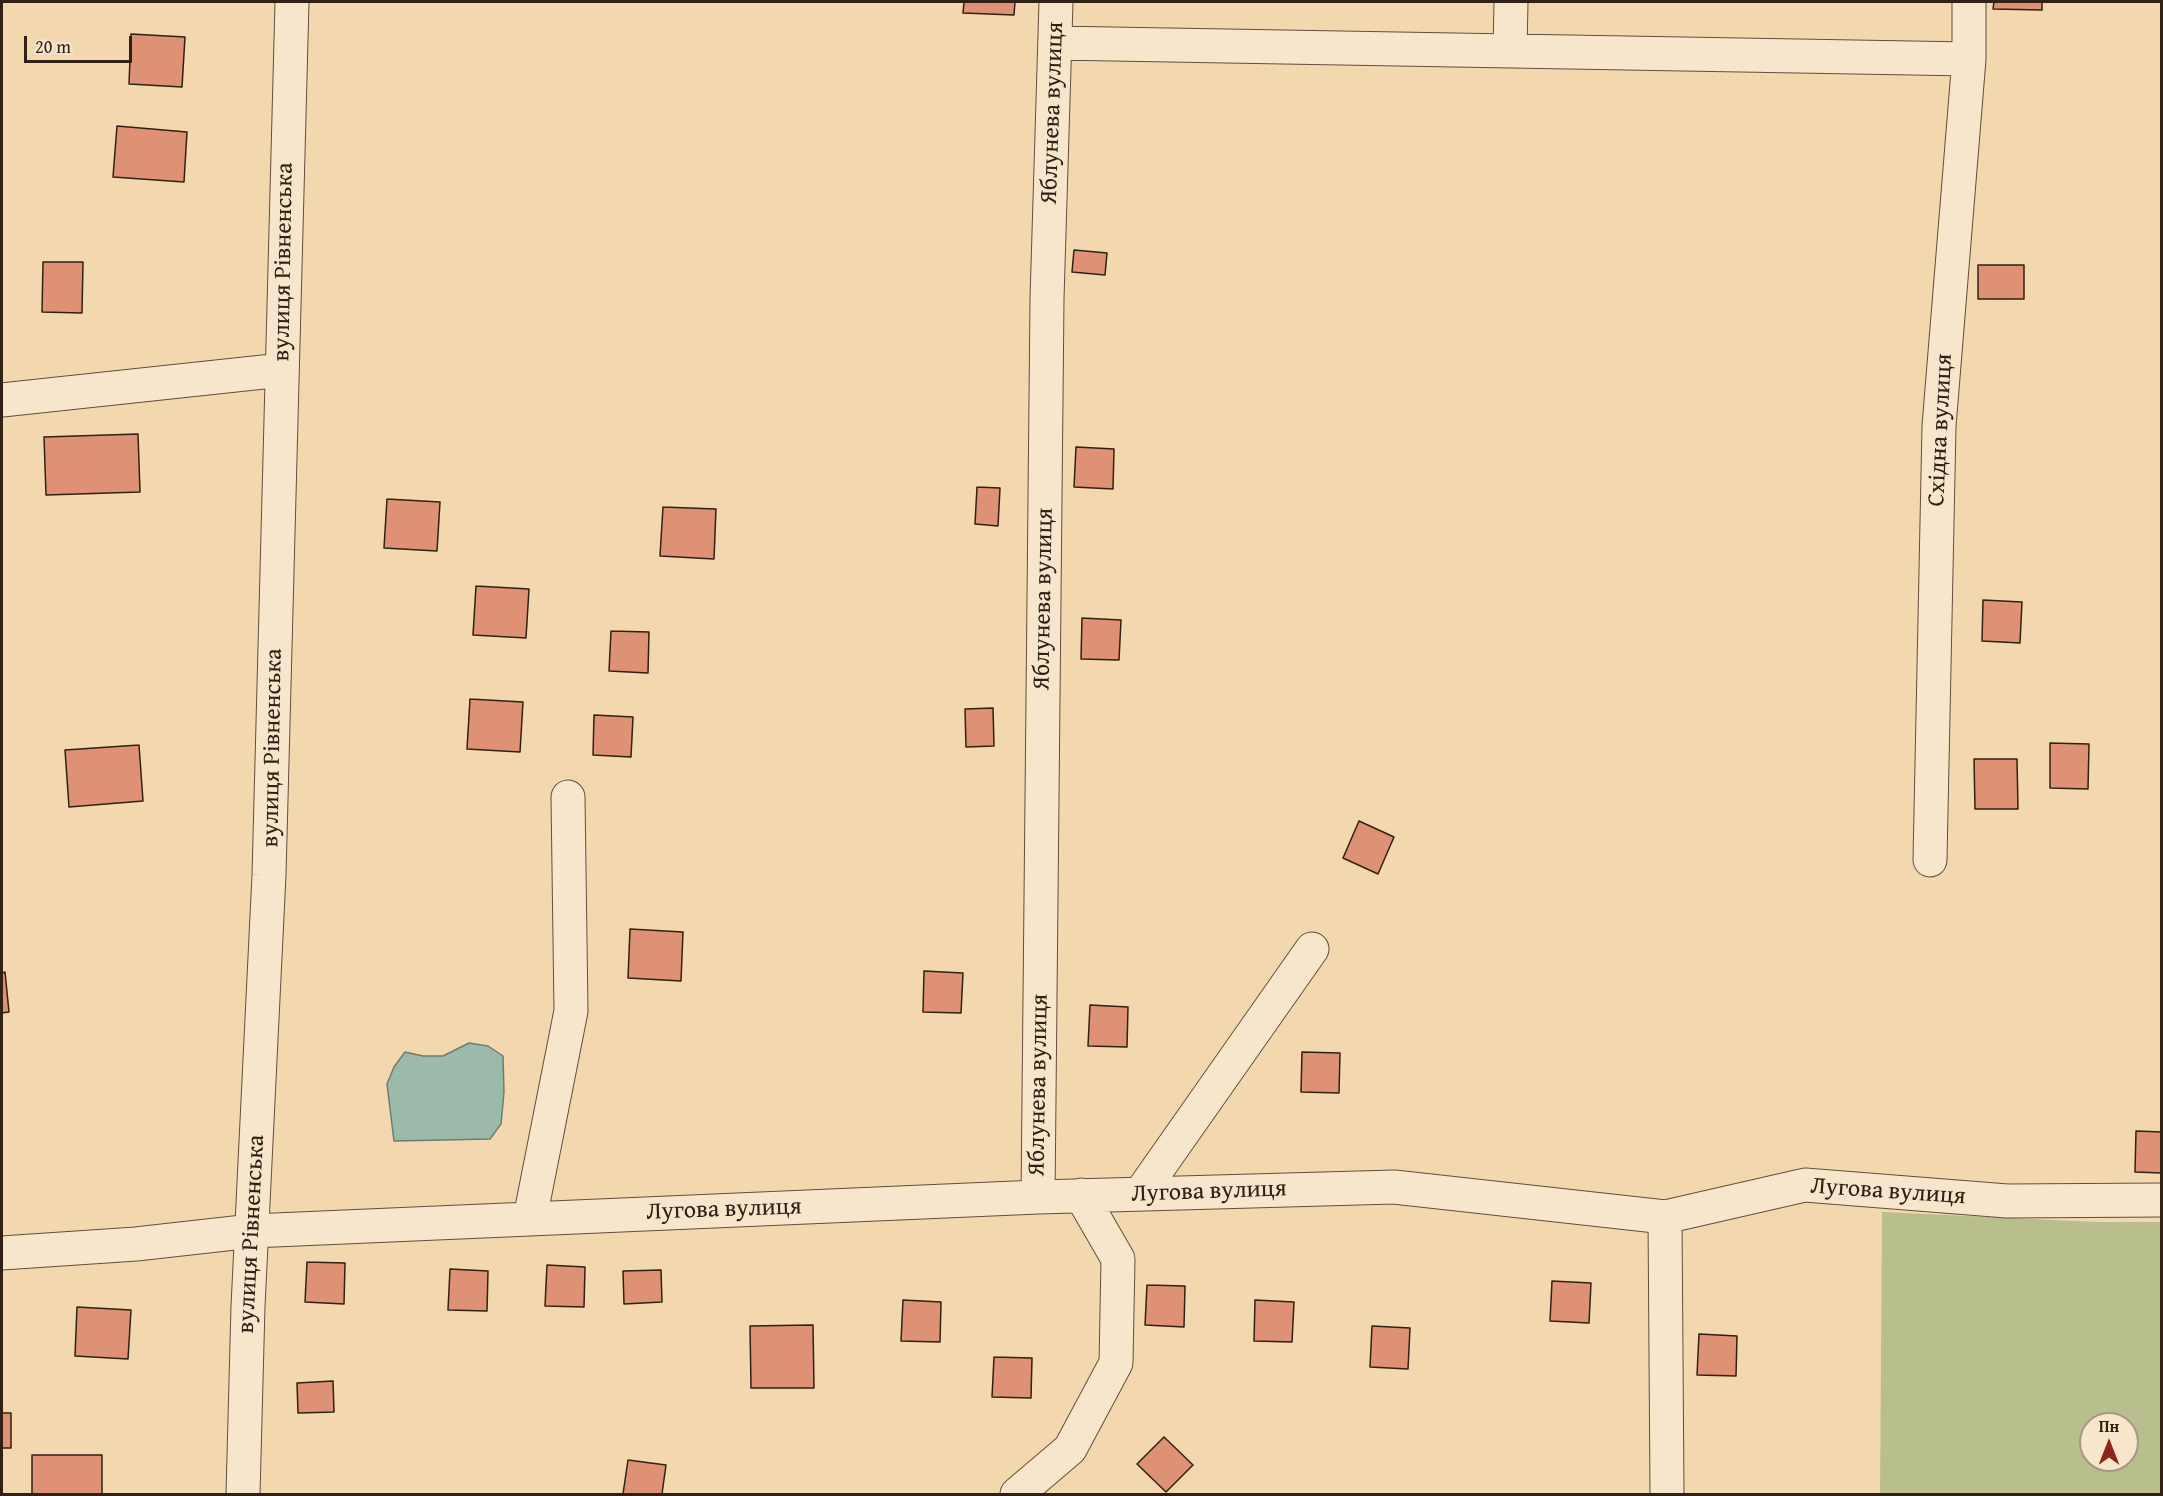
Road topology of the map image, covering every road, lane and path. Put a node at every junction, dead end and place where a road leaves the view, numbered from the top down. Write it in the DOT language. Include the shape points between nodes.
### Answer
graph roads {
  1 [pos="292,2"];
  2 [pos="1056,2"];
  3 [pos="1511,2"];
  4 [pos="1969,2"];
  5 [pos="1055,43"];
  6 [pos="1510,51"];
  7 [pos="1969,59"];
  8 [pos="282,370"];
  9 [pos="2,400"];
  10 [pos="567,797"];
  11 [pos="1930,860"];
  12 [pos="1312,950"];
  13 [pos="1140,1194"];
  14 [pos="1081,1196"];
  15 [pos="1038,1197"];
  16 [pos="2162,1200"];
  17 [pos="1665,1217"];
  18 [pos="530,1218"];
  19 [pos="252,1231"];
  20 [pos="2,1253"];
  21 [pos="243,1494"];
  22 [pos="1017,1494"];
  23 [pos="1667,1494"];
  1 -- 8 [label="street, вулиця Рівненська"];
  2 -- 5 [label="street, Яблунева вулиця"];
  3 -- 6 [label="street"];
  4 -- 7 [label="street, Східна вулиця"];
  5 -- 6 [label="street"];
  5 -- 15 [label="street, Яблунева вулиця" via="1047,299"];
  6 -- 7 [label="street"];
  7 -- 11 [label="street, Східна вулиця" via="1939,426"];
  8 -- 9 [label="street"];
  8 -- 19 [label="street, вулиця Рівненська" via="269,875"];
  10 -- 18 [label="street" via="571,1011"];
  12 -- 13 [label="street"];
  13 -- 14 [label="street, Лугова вулиця"];
  13 -- 17 [label="street, Лугова вулиця" via="1394,1187"];
  14 -- 15 [label="street, Лугова вулиця"];
  14 -- 22 [label="street" via="1118,1259 1116,1363 1070,1449"];
  15 -- 18 [label="street, Лугова вулиця"];
  16 -- 17 [label="street, Лугова вулиця" via="2007,1201 1805,1185"];
  17 -- 23 [label="street"];
  18 -- 19 [label="street, Лугова вулиця"];
  19 -- 20 [label="street, Лугова вулиця"];
  19 -- 21 [label="street, вулиця Рівненська"];
}
